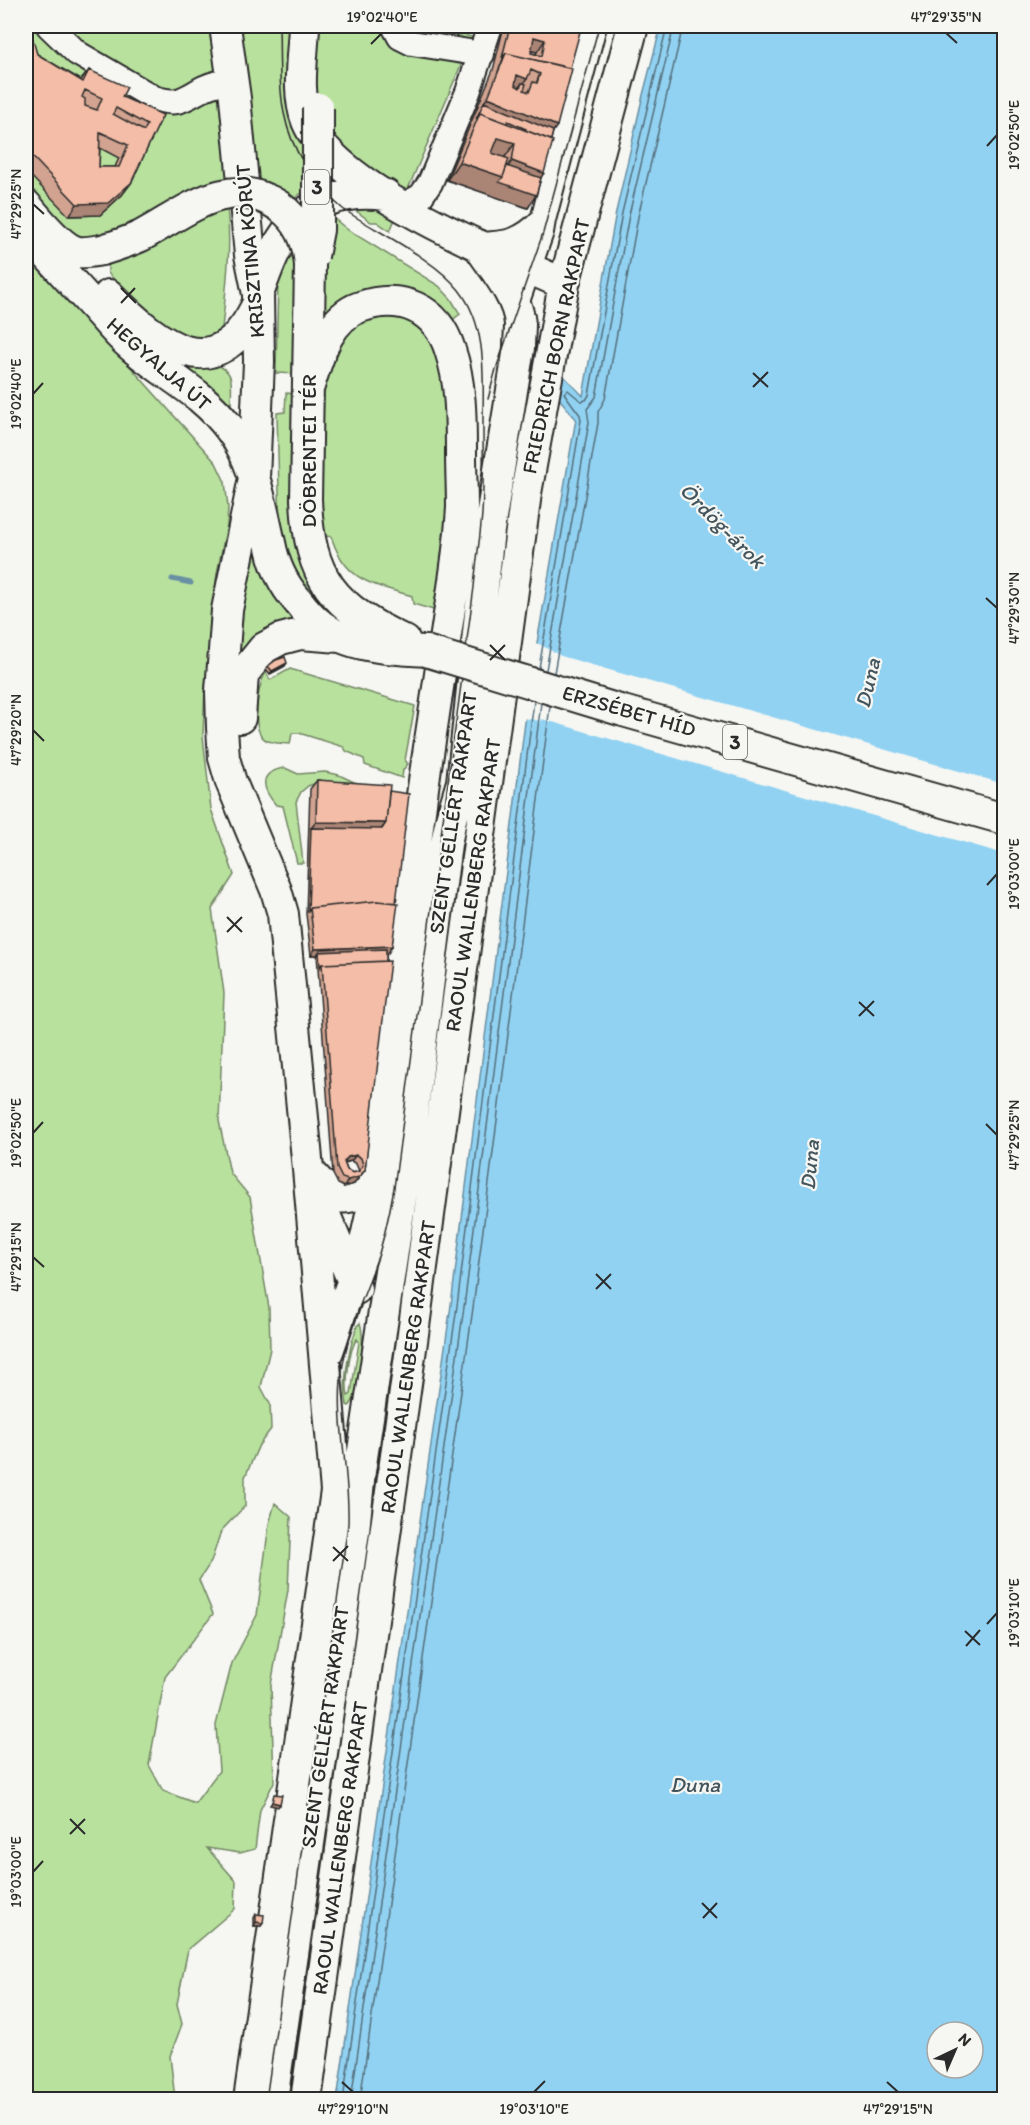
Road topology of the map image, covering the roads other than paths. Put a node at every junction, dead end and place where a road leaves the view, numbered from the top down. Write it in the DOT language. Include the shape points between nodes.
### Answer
graph roads {
  1 [pos="49,26"];
  2 [pos="225,26"];
  3 [pos="304,26"];
  4 [pos="321,26"];
  5 [pos="394,26"];
  6 [pos="490,26"];
  7 [pos="591,26"];
  8 [pos="633,26"];
  9 [pos="482,54"];
  10 [pos="233,81"];
  11 [pos="26,205"];
  12 [pos="401,205"];
  13 [pos="543,220"];
  14 [pos="26,231"];
  15 [pos="60,240"];
  16 [pos="478,245"];
  17 [pos="310,265"];
  18 [pos="530,268"];
  19 [pos="564,284"];
  20 [pos="258,298"];
  21 [pos="515,307"];
  22 [pos="308,398"];
  23 [pos="254,478"];
  24 [pos="506,634"];
  25 [pos="343,638"];
  26 [pos="426,651"];
  27 [pos="244,813"];
  28 [pos="1005,819"];
  29 [pos="308,1170"];
  30 [pos="376,1182"];
  31 [pos="352,1281"];
  32 [pos="377,1355"];
  33 [pos="325,1362"];
  34 [pos="249,2100"];
  35 [pos="272,2100"];
  36 [pos="306,2100"];
  1 -- 10 [label="street" via="77,53 166,102 187,99 206,87"];
  2 -- 10 [label="main road, KRISZTINA KÖRÚT / 3"];
  3 -- 12 [label="main road" via="302,88 307,120 317,139 347,170"];
  4 -- 17 [label="main road, 3, bridge" via="318,230"];
  5 -- 9 [label="street" via="400,37 412,43"];
  6 -- 9 [label="street"];
  7 -- 13 [label="street"];
  8 -- 19 [label="main road, FRIEDRICH BORN RAKPART"];
  9 -- 12 [label="street" via="430,183 421,196"];
  10 -- 20 [label="main road, KRISZTINA KÖRÚT / 3" via="250,255"];
  11 -- 15 [label="main road"];
  12 -- 16 [label="main road"];
  12 -- 20 [label="main road" via="366,193 323,201 282,239"];
  13 -- 16 [label="street" via="529,234 512,242"];
  13 -- 18 [label="street"];
  14 -- 23 [label="main road, HEGYALJA ÚT" via="128,343 214,410 239,442"];
  15 -- 17 [label="main road, bridge" via="77,252 102,250 129,242 209,198 250,194 276,204 294,219 306,240"];
  15 -- 20 [label="main road" via="125,311 148,332 176,348 203,353 226,346 242,331"];
  16 -- 18 [label="main road"];
  16 -- 21 [label="main road, SZENT GELLÉRT RAKPART"];
  17 -- 22 [label="main road, DÖBRENTEI TÉR / 3"];
  18 -- 19 [label="main road"];
  18 -- 21 [label="street"];
  19 -- 24 [label="main road, FRIEDRICH BORN RAKPART" via="526,494"];
  20 -- 23 [label="main road, KRISZTINA KÖRÚT / 3"];
  21 -- 32 [label="main road, SZENT GELLÉRT RAKPART" via="520,324 519,348 489,530 462,782 446,844 406,1164"];
  22 -- 26 [label="main road, DÖBRENTEI TÉR / 3" via="307,530 319,572 361,618"];
  22 -- 30 [label="main road, SZENT GELLÉRT RAKPART" via="321,349 333,328 358,307 397,301 414,305 441,330 450,347 461,435 458,557 423,790"];
  23 -- 25 [label="main road, 3" via="272,554 284,583 314,620"];
  23 -- 27 [label="main road, SZENT GELLÉRT RAKPART" via="227,610 221,691 224,758"];
  24 -- 36 [label="main road, RAOUL WALLENBERG RAKPART"];
  25 -- 26 [label="main road, 3" via="392,649"];
  25 -- 27 [label="main road" via="300,634 280,639 264,648 243,674 240,729"];
  26 -- 28 [label="main road, ERZSÉBET HÍD / 3, bridge"];
  27 -- 29 [label="main road, SZENT GELLÉRT RAKPART" via="283,914"];
  29 -- 30 [label="main road" via="336,1197 354,1196"];
  29 -- 31 [label="main road, SZENT GELLÉRT RAKPART"];
  29 -- 33 [label="main road, SZENT GELLÉRT RAKPART"];
  30 -- 31 [label="main road, SZENT GELLÉRT RAKPART" via="363,1251"];
  31 -- 32 [label="main road, SZENT GELLÉRT RAKPART" via="369,1314"];
  31 -- 33 [label="main road, SZENT GELLÉRT RAKPART"];
  32 -- 35 [label="main road, SZENT GELLÉRT RAKPART"];
  33 -- 34 [label="main road, SZENT GELLÉRT RAKPART" via="336,1491"];
}
